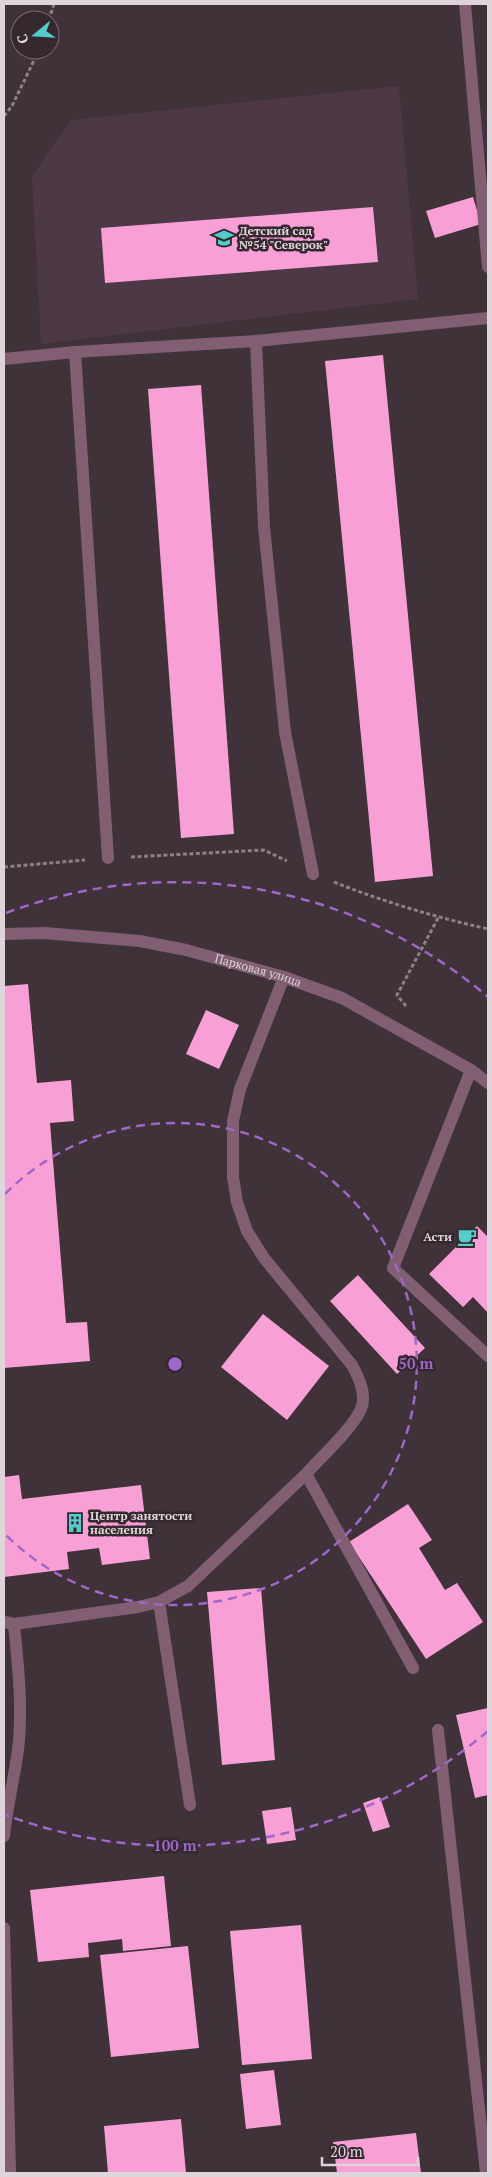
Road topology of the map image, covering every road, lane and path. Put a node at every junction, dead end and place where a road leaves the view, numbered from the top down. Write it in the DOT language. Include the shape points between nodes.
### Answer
graph roads {
  1 [pos="465,4"];
  2 [pos="34,60"];
  3 [pos="4,116"];
  4 [pos="488,267"];
  5 [pos="488,318"];
  6 [pos="256,341"];
  7 [pos="74,352"];
  8 [pos="4,359"];
  9 [pos="108,858"];
  10 [pos="4,867"];
  11 [pos="313,874"];
  12 [pos="438,918"];
  13 [pos="488,929"];
  14 [pos="4,934"];
  15 [pos="284,977"];
  16 [pos="408,1007"];
  17 [pos="471,1070"];
  18 [pos="488,1083"];
  19 [pos="488,1356"];
  20 [pos="306,1474"];
  21 [pos="159,1602"];
  22 [pos="9,1623"];
  23 [pos="413,1668"];
  24 [pos="438,1730"];
  25 [pos="190,1805"];
  26 [pos="4,1836"];
  27 [pos="4,1928"];
  28 [pos="5,2005"];
  29 [pos="10,2173"];
  30 [pos="486,2173"];
  1 -- 4 [label="street"];
  2 -- 3 [label="path"];
  5 -- 6 [label="street"];
  6 -- 7 [label="street"];
  6 -- 11 [label="street" via="264,527 285,732"];
  7 -- 8 [label="street"];
  7 -- 9 [label="street"];
  9 -- 10 [label="path"];
  9 -- 11 [label="path" via="264,850"];
  11 -- 12 [label="path" via="374,899"];
  12 -- 13 [label="path"];
  12 -- 16 [label="path" via="397,995"];
  14 -- 15 [label="street, Парковая улица" via="44,933 140,941"];
  15 -- 17 [label="street, Парковая улица" via="342,998"];
  15 -- 20 [label="street" via="240,1089 233,1121 233,1177 246,1231 264,1258 352,1365 359,1380 361,1408"];
  17 -- 18 [label="street, Парковая улица"];
  17 -- 19 [label="street" via="393,1268"];
  20 -- 21 [label="street" via="188,1586"];
  20 -- 23 [label="street"];
  21 -- 22 [label="street"];
  21 -- 25 [label="street"];
  22 -- 26 [label="street" via="20,1687 18,1749"];
  24 -- 30 [label="street"];
  27 -- 28 [label="street"];
  28 -- 29 [label="street"];
}
